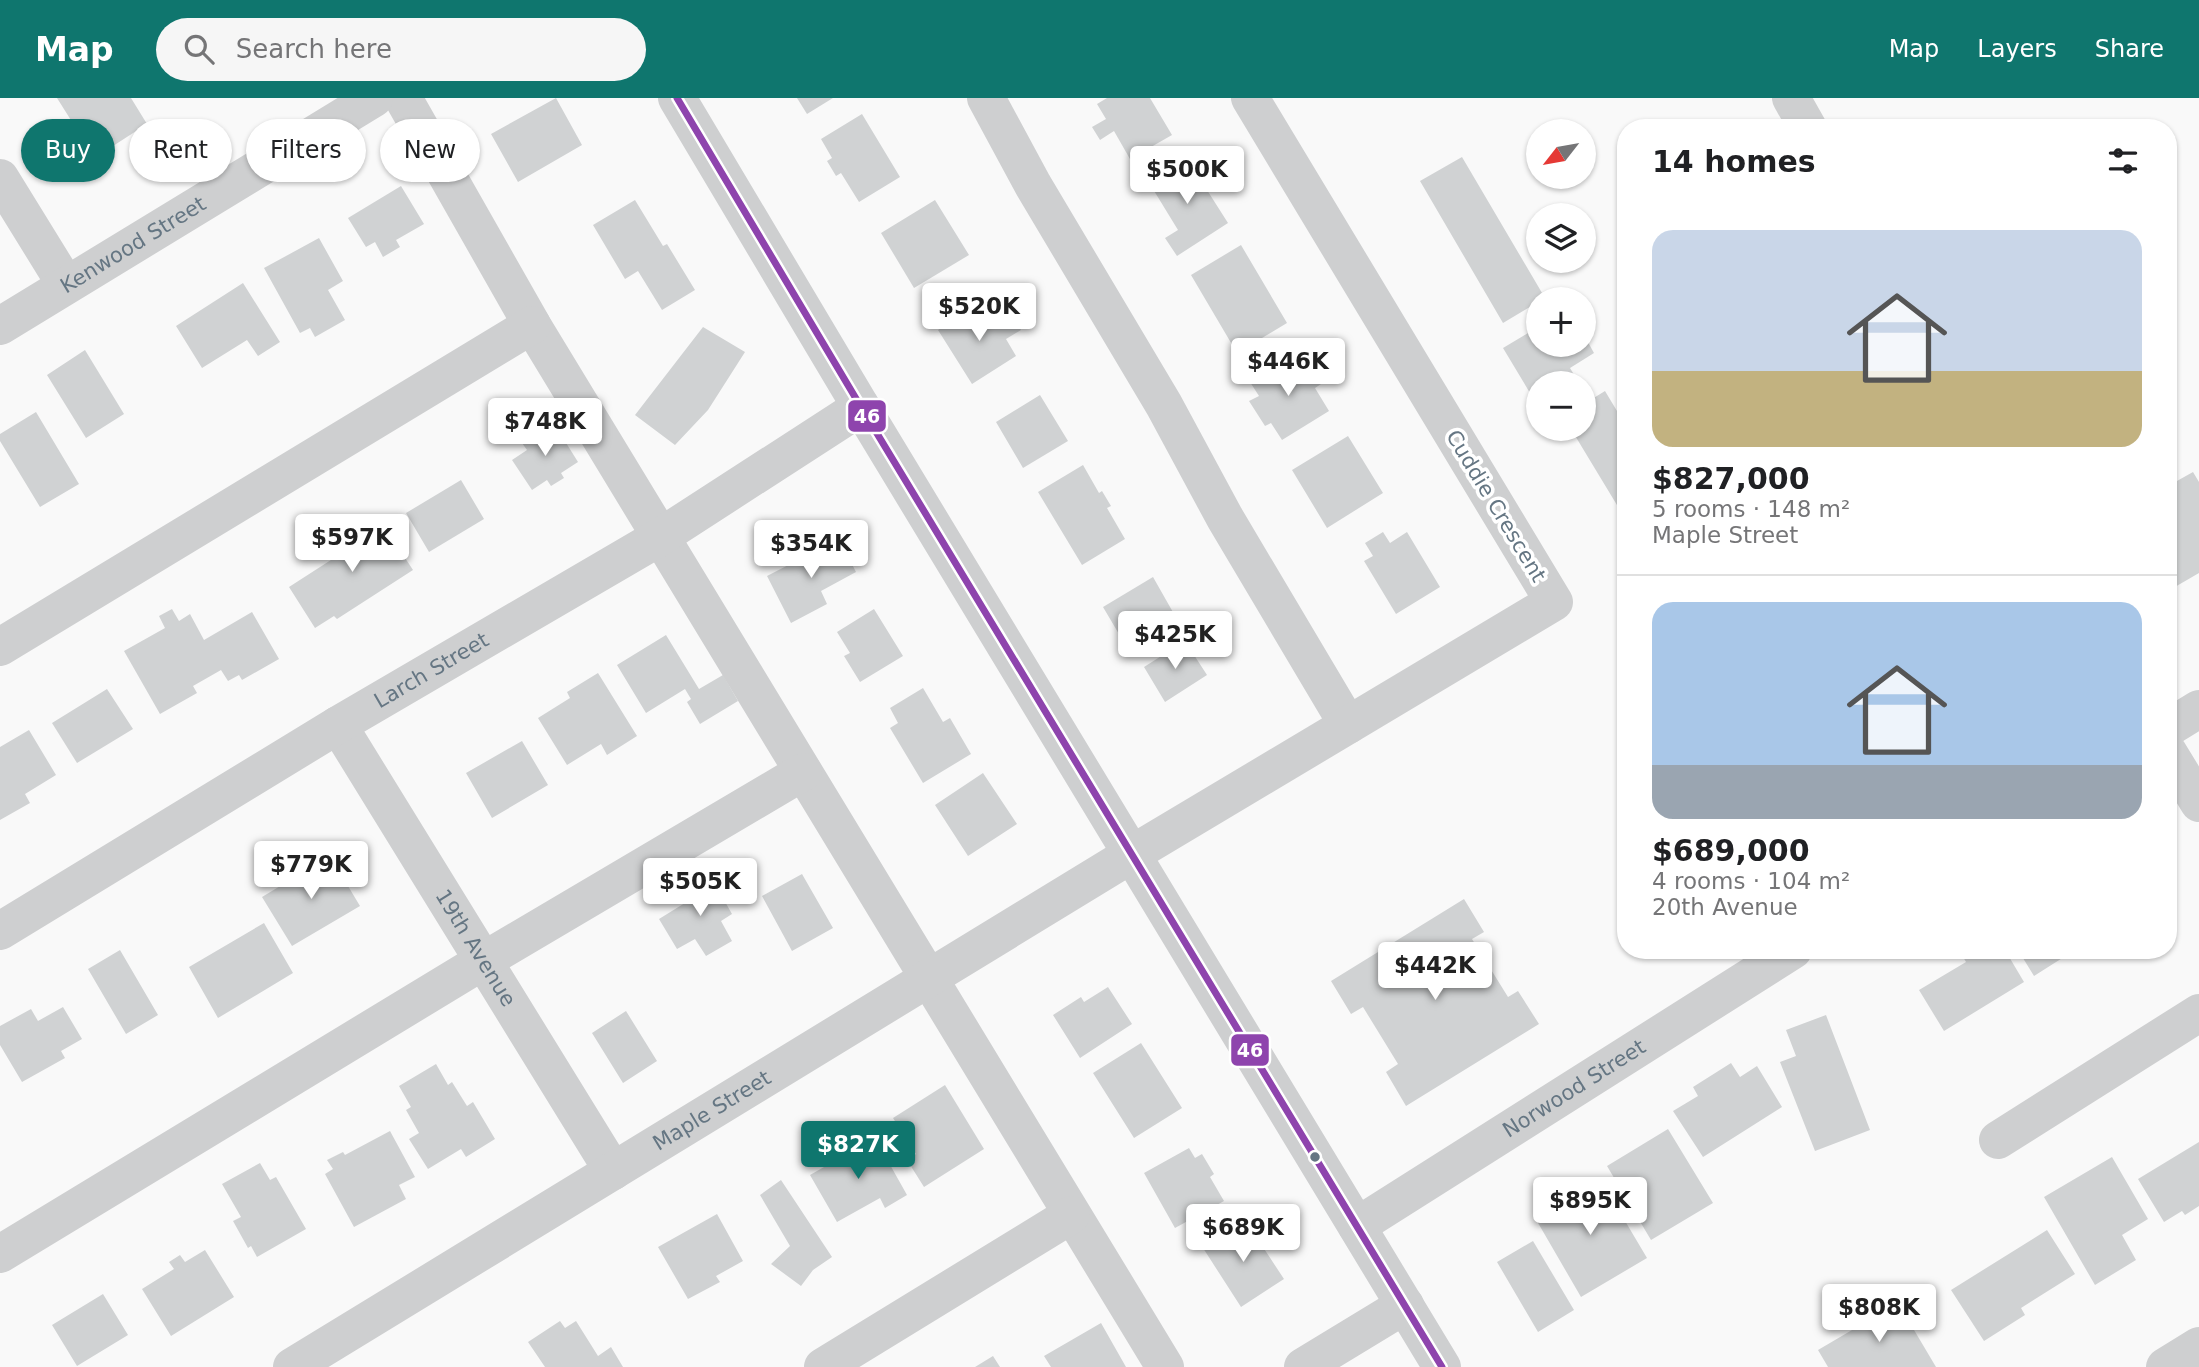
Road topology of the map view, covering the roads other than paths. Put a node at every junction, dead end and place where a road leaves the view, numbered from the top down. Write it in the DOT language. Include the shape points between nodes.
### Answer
graph roads {
  1 [pos="374,98"];
  2 [pos="403,98"];
  3 [pos="677,98"];
  4 [pos="986,98"];
  5 [pos="1250,98"];
  6 [pos="1791,98"];
  7 [pos="1803,119"];
  8 [pos="0,178"];
  9 [pos="66,285"];
  10 [pos="532,325"];
  11 [pos="0,326"];
  12 [pos="861,407"];
  13 [pos="660,537"];
  14 [pos="0,646"];
  15 [pos="2199,709"];
  16 [pos="2177,722"];
  17 [pos="338,725"];
  18 [pos="1348,725"];
  19 [pos="2177,767"];
  20 [pos="803,772"];
  21 [pos="2199,803"];
  22 [pos="1132,854"];
  23 [pos="0,931"];
  24 [pos="1779,959"];
  25 [pos="483,961"];
  26 [pos="928,979"];
  27 [pos="2199,1013"];
  28 [pos="1998,1140"];
  29 [pos="612,1171"];
  30 [pos="1071,1215"];
  31 [pos="1357,1226"];
  32 [pos="0,1254"];
  33 [pos="1405,1305"];
  34 [pos="2199,1346"];
  35 [pos="292,1367"];
  36 [pos="823,1367"];
  37 [pos="1165,1367"];
  38 [pos="1303,1367"];
  39 [pos="1442,1367"];
  40 [pos="2165,1367"];
  1 -- 9 [label="street, Kenwood Street"];
  2 -- 10 [label="street"];
  3 -- 12 [label="street"];
  4 -- 18 [label="street"];
  5 -- 18 [label="street, Cuddie Crescent" via="1554,602"];
  6 -- 7 [label="street"];
  8 -- 9 [label="street"];
  9 -- 11 [label="street, Kenwood Street"];
  10 -- 13 [label="street"];
  10 -- 14 [label="street"];
  12 -- 13 [label="street, Larch Street"];
  12 -- 22 [label="street"];
  13 -- 17 [label="street, Larch Street"];
  13 -- 20 [label="street"];
  15 -- 16 [label="street"];
  17 -- 23 [label="street, Larch Street"];
  17 -- 25 [label="street, 19th Avenue"];
  18 -- 22 [label="street, Cuddie Crescent"];
  19 -- 21 [label="street"];
  20 -- 25 [label="street"];
  20 -- 26 [label="street"];
  22 -- 26 [label="street, Maple Street"];
  22 -- 31 [label="street"];
  24 -- 31 [label="street, Norwood Street"];
  25 -- 29 [label="street, 19th Avenue"];
  25 -- 32 [label="street"];
  26 -- 29 [label="street, Maple Street"];
  26 -- 30 [label="street"];
  27 -- 28 [label="street"];
  29 -- 35 [label="street, Maple Street"];
  30 -- 36 [label="street"];
  30 -- 37 [label="street"];
  31 -- 33 [label="street"];
  33 -- 38 [label="street"];
  33 -- 39 [label="street"];
  34 -- 40 [label="street"];
}
